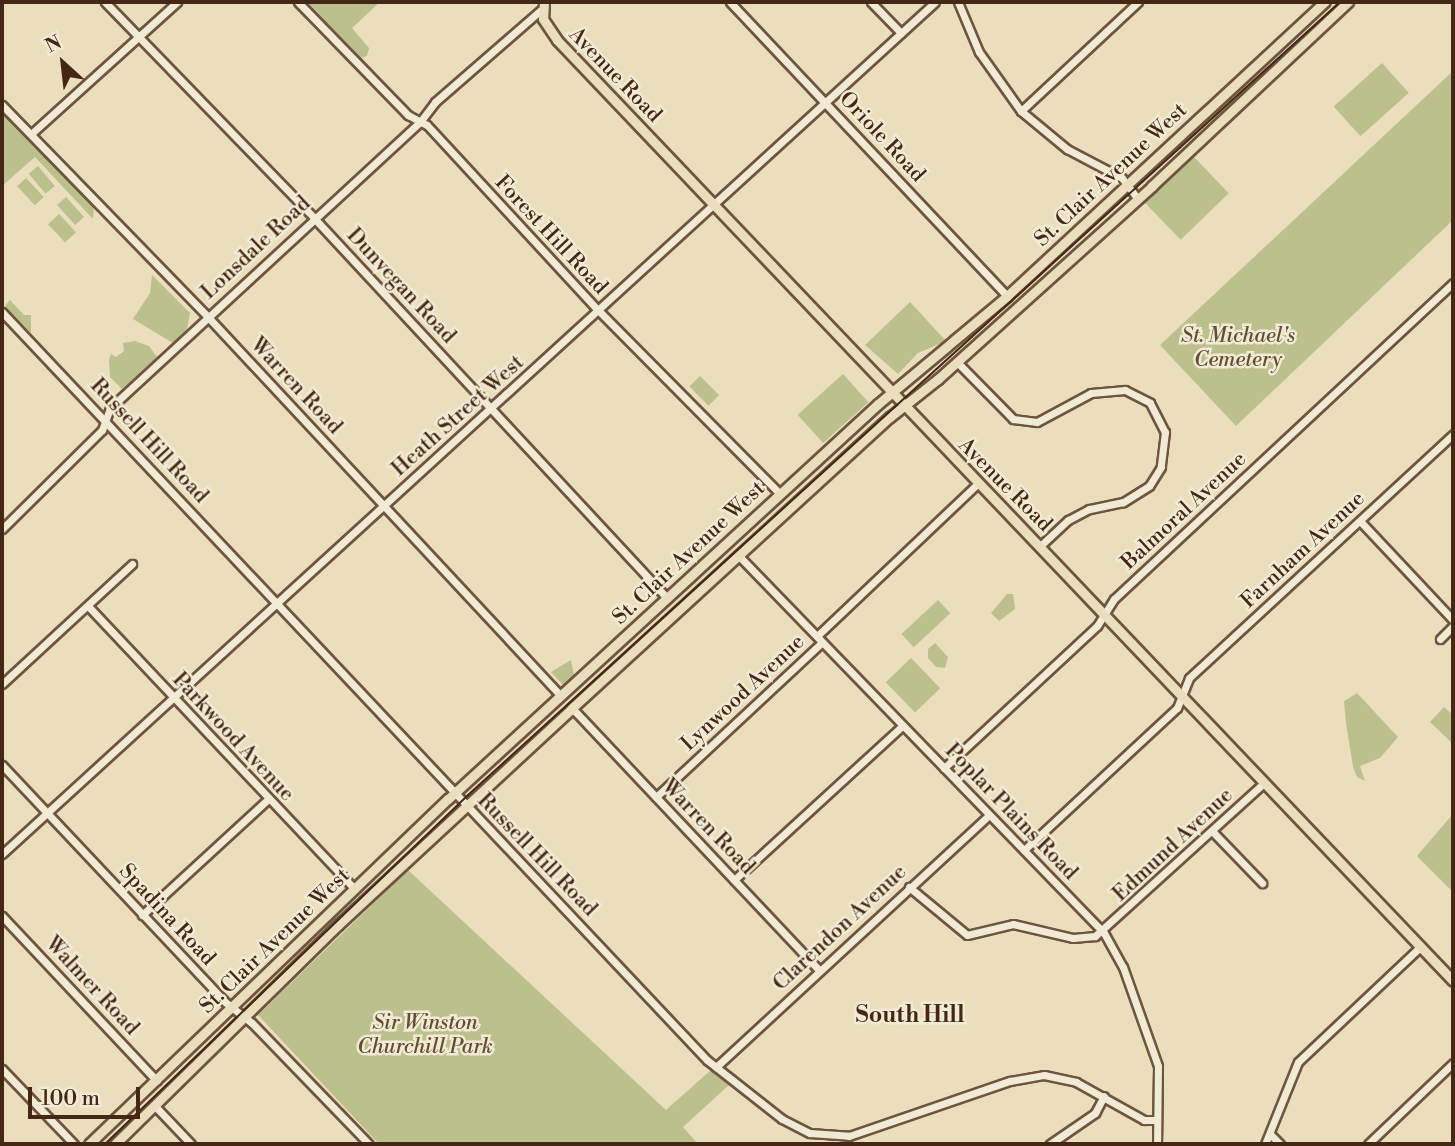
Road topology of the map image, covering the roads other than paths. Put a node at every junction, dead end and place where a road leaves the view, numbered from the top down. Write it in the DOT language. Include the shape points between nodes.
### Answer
graph roads {
  1 [pos="105,2"];
  2 [pos="177,2"];
  3 [pos="298,2"];
  4 [pos="730,2"];
  5 [pos="871,2"];
  6 [pos="935,2"];
  7 [pos="958,2"];
  8 [pos="1138,2"];
  9 [pos="1325,2"];
  10 [pos="1348,2"];
  11 [pos="543,6"];
  12 [pos="901,33"];
  13 [pos="139,37"];
  14 [pos="825,102"];
  15 [pos="2,104"];
  16 [pos="1021,111"];
  17 [pos="420,122"];
  18 [pos="31,134"];
  19 [pos="1128,183"];
  20 [pos="1137,198"];
  21 [pos="714,204"];
  22 [pos="314,218"];
  23 [pos="1453,283"];
  24 [pos="1007,296"];
  25 [pos="598,310"];
  26 [pos="2,312"];
  27 [pos="208,317"];
  28 [pos="957,362"];
  29 [pos="890,393"];
  30 [pos="903,407"];
  31 [pos="493,409"];
  32 [pos="106,420"];
  33 [pos="1453,435"];
  34 [pos="978,484"];
  35 [pos="780,494"];
  36 [pos="384,506"];
  37 [pos="1360,520"];
  38 [pos="2,529"];
  39 [pos="1041,545"];
  40 [pos="738,555"];
  41 [pos="132,564"];
  42 [pos="667,598"];
  43 [pos="278,605"];
  44 [pos="88,606"];
  45 [pos="1104,613"];
  46 [pos="1453,620"];
  47 [pos="1453,626"];
  48 [pos="628,634"];
  49 [pos="820,639"];
  50 [pos="1440,639"];
  51 [pos="639,647"];
  52 [pos="2,684"];
  53 [pos="1183,695"];
  54 [pos="561,696"];
  55 [pos="174,698"];
  56 [pos="572,708"];
  57 [pos="902,726"];
  58 [pos="2,765"];
  59 [pos="944,768"];
  60 [pos="1265,782"];
  61 [pos="454,793"];
  62 [pos="656,797"];
  63 [pos="267,800"];
  64 [pos="467,806"];
  65 [pos="45,813"];
  66 [pos="988,816"];
  67 [pos="1213,832"];
  68 [pos="1024,850"];
  69 [pos="2,854"];
  70 [pos="734,880"];
  71 [pos="1262,883"];
  72 [pos="909,887"];
  73 [pos="355,889"];
  74 [pos="142,915"];
  75 [pos="2,916"];
  76 [pos="1104,933"];
  77 [pos="1421,946"];
  78 [pos="819,970"];
  79 [pos="1452,976"];
  80 [pos="232,1007"];
  81 [pos="245,1018"];
  82 [pos="1453,1063"];
  83 [pos="716,1067"];
  84 [pos="2,1069"];
  85 [pos="157,1081"];
  86 [pos="1104,1097"];
  87 [pos="154,1105"];
  88 [pos="1157,1119"];
  89 [pos="1271,1135"];
  90 [pos="74,1144"];
  91 [pos="89,1144"];
  92 [pos="115,1144"];
  93 [pos="191,1144"];
  94 [pos="369,1144"];
  95 [pos="1050,1144"];
  96 [pos="1157,1144"];
  97 [pos="1265,1144"];
  98 [pos="1280,1144"];
  99 [pos="1368,1144"];
  1 -- 13 [label="street, Dunvegan Road"];
  2 -- 13 [label="street"];
  3 -- 17 [label="street, Forest Hill Road" via="408,116"];
  4 -- 14 [label="street, Oriole Road"];
  5 -- 12 [label="street"];
  6 -- 12 [label="street, Heath Street West"];
  7 -- 16 [label="street" via="979,52"];
  8 -- 16 [label="street"];
  9 -- 19 [label="main road, St. Clair Avenue West"];
  10 -- 20 [label="main road, St. Clair Avenue West"];
  11 -- 17 [label="street, Lonsdale Road" via="435,102"];
  11 -- 21 [label="main road, Avenue Road" via="550,33"];
  12 -- 14 [label="street, Heath Street West"];
  13 -- 18 [label="street"];
  13 -- 22 [label="street, Dunvegan Road"];
  14 -- 21 [label="street, Heath Street West"];
  14 -- 24 [label="street, Oriole Road"];
  15 -- 18 [label="street, Warren Road"];
  16 -- 19 [label="street" via="1067,149"];
  17 -- 22 [label="street, Lonsdale Road"];
  17 -- 25 [label="street, Forest Hill Road"];
  18 -- 27 [label="street, Warren Road"];
  19 -- 20 [label="street"];
  19 -- 24 [label="main road, St. Clair Avenue West"];
  20 -- 28 [label="main road, St. Clair Avenue West"];
  21 -- 25 [label="street, Heath Street West"];
  21 -- 29 [label="main road, Avenue Road"];
  22 -- 27 [label="street, Lonsdale Road"];
  22 -- 31 [label="street, Dunvegan Road"];
  23 -- 45 [label="street, Balmoral Avenue"];
  24 -- 29 [label="main road, St. Clair Avenue West"];
  25 -- 31 [label="street, Heath Street West"];
  25 -- 35 [label="street, Forest Hill Road"];
  26 -- 32 [label="street, Russell Hill Road"];
  27 -- 32 [label="street, Lonsdale Road" via="110,408"];
  27 -- 36 [label="street, Warren Road"];
  28 -- 30 [label="main road, St. Clair Avenue West"];
  28 -- 39 [label="street" via="1013,419 1037,422 1091,393 1125,390 1150,403 1165,432 1161,467 1149,486 1123,502 1089,509 1068,520"];
  29 -- 30 [label="main road, Avenue Road"];
  29 -- 35 [label="main road, St. Clair Avenue West"];
  30 -- 34 [label="main road, Avenue Road"];
  30 -- 40 [label="main road, St. Clair Avenue West"];
  31 -- 36 [label="street, Heath Street West"];
  31 -- 42 [label="street, Dunvegan Road"];
  32 -- 38 [label="street, Lonsdale Road" via="102,430"];
  32 -- 43 [label="street, Russell Hill Road"];
  33 -- 37 [label="street, Farnham Avenue"];
  34 -- 39 [label="main road, Avenue Road"];
  34 -- 49 [label="street, Lynwood Avenue"];
  35 -- 42 [label="main road, St. Clair Avenue West"];
  36 -- 43 [label="street, Heath Street West"];
  36 -- 54 [label="street, Warren Road"];
  37 -- 46 [label="street"];
  37 -- 53 [label="street, Farnham Avenue" via="1189,678"];
  39 -- 45 [label="main road, Avenue Road"];
  40 -- 49 [label="street, Poplar Plains Road"];
  40 -- 51 [label="main road, St. Clair Avenue West"];
  41 -- 44 [label="street"];
  42 -- 48 [label="main road, St. Clair Avenue West"];
  43 -- 55 [label="street, Heath Street West"];
  43 -- 61 [label="street, Russell Hill Road"];
  44 -- 52 [label="street"];
  44 -- 55 [label="street, Parkwood Avenue"];
  45 -- 53 [label="main road, Avenue Road"];
  45 -- 59 [label="street, Balmoral Avenue" via="1097,626"];
  47 -- 50 [label="street"];
  48 -- 51 [label="main road"];
  48 -- 54 [label="main road, St. Clair Avenue West"];
  49 -- 57 [label="street, Poplar Plains Road"];
  49 -- 62 [label="street, Lynwood Avenue"];
  51 -- 56 [label="main road, St. Clair Avenue West"];
  53 -- 60 [label="main road, Avenue Road"];
  53 -- 68 [label="street" via="1177,708"];
  54 -- 61 [label="main road, St. Clair Avenue West"];
  55 -- 63 [label="street, Parkwood Avenue"];
  55 -- 65 [label="street, Heath Street West"];
  56 -- 62 [label="street, Warren Road"];
  56 -- 64 [label="main road, St. Clair Avenue West"];
  57 -- 59 [label="street, Poplar Plains Road"];
  57 -- 70 [label="street"];
  58 -- 65 [label="street, Spadina Road"];
  59 -- 66 [label="street, Poplar Plains Road"];
  60 -- 67 [label="street, Edmund Avenue"];
  60 -- 77 [label="main road, Avenue Road"];
  61 -- 64 [label="street, Russell Hill Road"];
  61 -- 73 [label="main road, St. Clair Avenue West"];
  62 -- 70 [label="street, Warren Road"];
  63 -- 73 [label="street, Parkwood Avenue"];
  63 -- 74 [label="street"];
  64 -- 81 [label="main road, St. Clair Avenue West"];
  64 -- 83 [label="street, Russell Hill Road"];
  65 -- 69 [label="street, Heath Street West"];
  65 -- 74 [label="street, Spadina Road"];
  66 -- 68 [label="street, Poplar Plains Road"];
  66 -- 72 [label="street, Clarendon Avenue"];
  67 -- 71 [label="street"];
  67 -- 76 [label="street, Edmund Avenue"];
  68 -- 76 [label="street, Poplar Plains Road"];
  70 -- 78 [label="street, Warren Road"];
  72 -- 76 [label="street" via="967,935 1013,924 1073,938"];
  72 -- 78 [label="street, Clarendon Avenue"];
  73 -- 80 [label="main road, St. Clair Avenue West"];
  74 -- 80 [label="street, Spadina Road"];
  75 -- 85 [label="street, Walmer Road"];
  76 -- 88 [label="street, Poplar Plains Road" via="1123,967 1158,1066"];
  77 -- 79 [label="main road, Avenue Road"];
  77 -- 89 [label="street" via="1298,1062"];
  78 -- 83 [label="street, Clarendon Avenue"];
  80 -- 81 [label="street, Spadina Road"];
  80 -- 85 [label="main road, St. Clair Avenue West"];
  81 -- 87 [label="main road, St. Clair Avenue West"];
  81 -- 94 [label="street, Spadina Road"];
  82 -- 99 [label="street"];
  83 -- 86 [label="street, Russell Hill Road" via="782,1119 827,1137 858,1134 1034,1075 1063,1077"];
  84 -- 90 [label="street"];
  85 -- 91 [label="main road, St. Clair Avenue West"];
  86 -- 88 [label="street, Russell Hill Road" via="1144,1120"];
  86 -- 95 [label="street" via="1095,1113"];
  87 -- 92 [label="main road, St. Clair Avenue West"];
  87 -- 93 [label="street"];
  88 -- 96 [label="street, Poplar Plains Road"];
  89 -- 97 [label="street"];
  89 -- 98 [label="street"];
}
